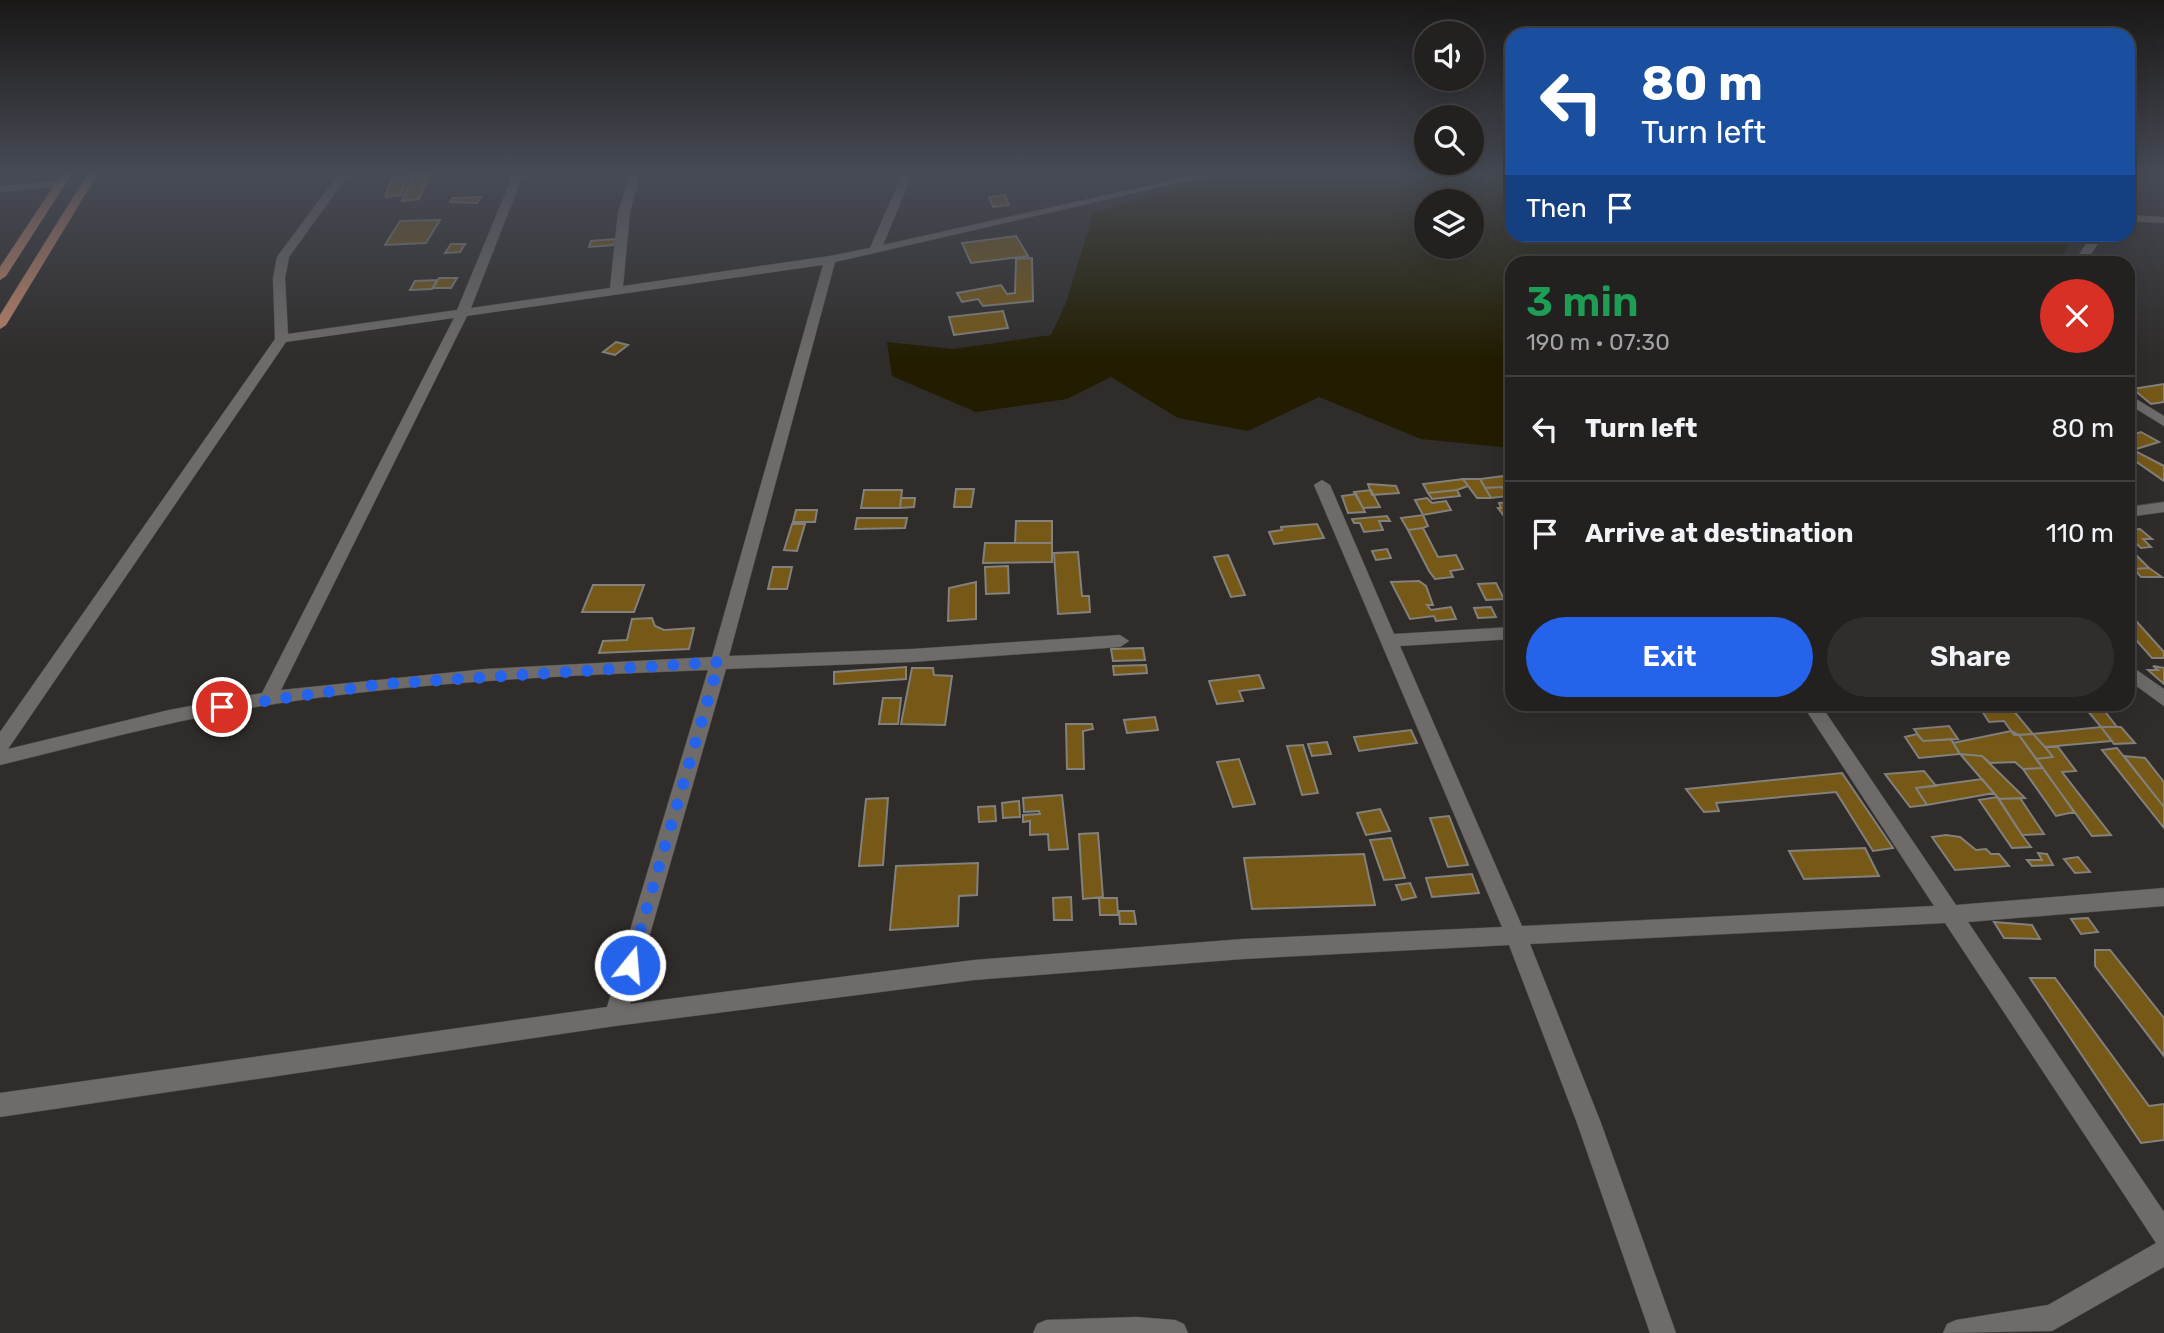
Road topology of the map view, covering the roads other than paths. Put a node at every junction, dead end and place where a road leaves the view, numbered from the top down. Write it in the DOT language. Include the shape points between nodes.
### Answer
graph roads {
  1 [pos="25,237"];
  2 [pos="54,237"];
  3 [pos="297,237"];
  4 [pos="493,237"];
  5 [pos="621,237"];
  6 [pos="880,237"];
  7 [pos="925,237"];
  8 [pos="875,249"];
  9 [pos="830,260"];
  10 [pos="0,276"];
  11 [pos="616,292"];
  12 [pos="462,314"];
  13 [pos="0,325"];
  14 [pos="282,339"];
  15 [pos="2135,403"];
  16 [pos="2164,422"];
  17 [pos="1322,485"];
  18 [pos="2164,507"];
  19 [pos="2135,511"];
  20 [pos="1505,633"];
  21 [pos="1389,640"];
  22 [pos="1120,641"];
  23 [pos="719,662"];
  24 [pos="2135,676"];
  25 [pos="268,698"];
  26 [pos="2164,699"];
  27 [pos="1816,711"];
  28 [pos="0,746"];
  29 [pos="0,758"];
  30 [pos="2164,897"];
  31 [pos="1953,914"];
  32 [pos="1516,936"];
  33 [pos="615,1016"];
  34 [pos="0,1105"];
  35 [pos="2164,1234"];
  36 [pos="2164,1253"];
  37 [pos="1046,1333"];
  38 [pos="1175,1333"];
  39 [pos="1663,1333"];
  40 [pos="1956,1333"];
  1 -- 10 [label="main road"];
  2 -- 13 [label="main road"];
  3 -- 14 [label="street" via="283,257 279,278"];
  4 -- 12 [label="street"];
  5 -- 11 [label="street"];
  6 -- 8 [label="street"];
  7 -- 8 [label="street"];
  8 -- 9 [label="street"];
  9 -- 11 [label="street"];
  9 -- 23 [label="street"];
  11 -- 12 [label="street"];
  12 -- 14 [label="street"];
  12 -- 25 [label="street"];
  14 -- 28 [label="street"];
  15 -- 16 [label="street"];
  17 -- 21 [label="street"];
  18 -- 19 [label="street"];
  20 -- 21 [label="street"];
  21 -- 32 [label="street"];
  22 -- 23 [label="street" via="845,659"];
  23 -- 25 [label="street" via="383,684"];
  23 -- 33 [label="street"];
  24 -- 26 [label="street"];
  25 -- 29 [label="street"];
  27 -- 31 [label="street"];
  30 -- 31 [label="street"];
  31 -- 32 [label="street"];
  31 -- 35 [label="street"];
  32 -- 33 [label="street" via="1243,949 974,970"];
  32 -- 39 [label="street" via="1589,1123"];
  33 -- 34 [label="street"];
  36 -- 40 [label="street" via="2052,1318"];
  37 -- 38 [label="street"];
}
